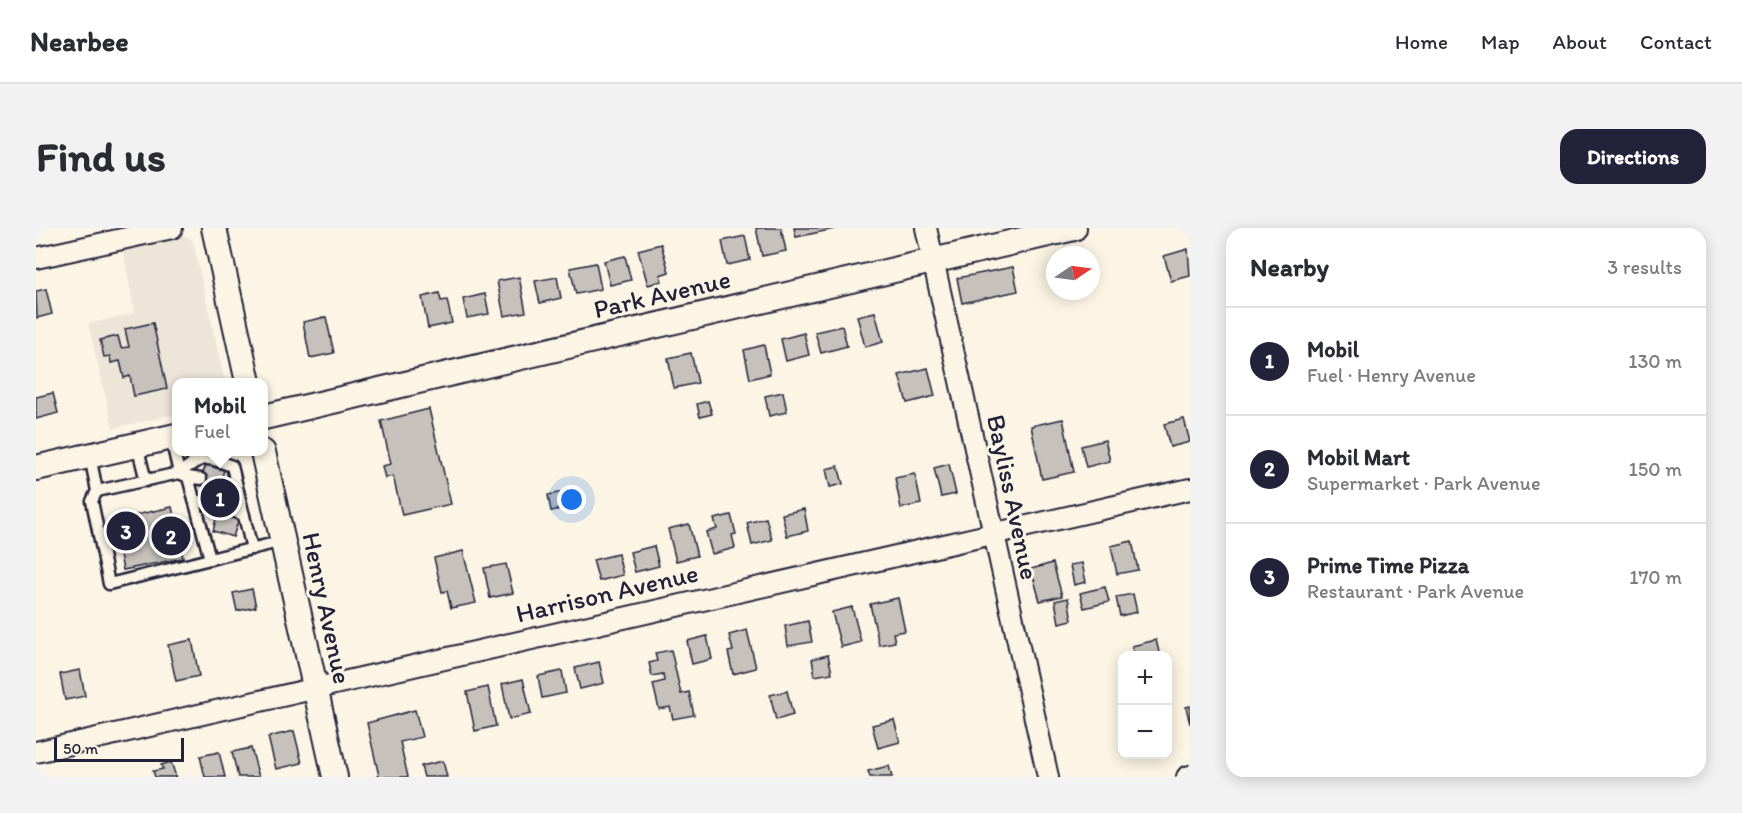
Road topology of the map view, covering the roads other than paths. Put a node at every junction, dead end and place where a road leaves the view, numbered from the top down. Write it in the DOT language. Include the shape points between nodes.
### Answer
graph roads {
  1 [pos="172,228"];
  2 [pos="214,228"];
  3 [pos="926,228"];
  4 [pos="1074,228"];
  5 [pos="36,258"];
  6 [pos="934,260"];
  7 [pos="247,378"];
  8 [pos="268,416"];
  9 [pos="172,437"];
  10 [pos="137,445"];
  11 [pos="90,456"];
  12 [pos="179,456"];
  13 [pos="264,456"];
  14 [pos="36,468"];
  15 [pos="184,475"];
  16 [pos="201,479"];
  17 [pos="146,481"];
  18 [pos="220,484"];
  19 [pos="1190,489"];
  20 [pos="238,490"];
  21 [pos="97,491"];
  22 [pos="194,500"];
  23 [pos="208,504"];
  24 [pos="226,509"];
  25 [pos="244,515"];
  26 [pos="993,533"];
  27 [pos="283,541"];
  28 [pos="252,549"];
  29 [pos="210,559"];
  30 [pos="315,687"];
  31 [pos="36,752"];
  32 [pos="335,777"];
  33 [pos="1048,777"];
  1 -- 5 [label="street"];
  2 -- 7 [label="street"];
  3 -- 6 [label="street, Bayliss Avenue"];
  4 -- 6 [label="street, Park Avenue"];
  6 -- 8 [label="street, Park Avenue"];
  6 -- 26 [label="street, Bayliss Avenue"];
  9 -- 10 [label="street"];
  10 -- 11 [label="street"];
  10 -- 17 [label="lane"];
  11 -- 14 [label="street"];
  11 -- 21 [label="lane"];
  12 -- 15 [label="lane"];
  13 -- 27 [label="street, Henry Avenue"];
  15 -- 16 [label="lane"];
  15 -- 17 [label="lane"];
  15 -- 20 [label="lane" via="198,460 208,457 232,465"];
  15 -- 22 [label="lane"];
  17 -- 21 [label="lane"];
  18 -- 20 [label="lane"];
  19 -- 26 [label="street, Harrison Avenue"];
  20 -- 25 [label="lane"];
  21 -- 29 [label="lane" via="92,501 109,584"];
  22 -- 23 [label="lane"];
  22 -- 29 [label="lane"];
  24 -- 25 [label="lane"];
  25 -- 28 [label="lane"];
  26 -- 30 [label="street, Harrison Avenue"];
  26 -- 33 [label="street, Bayliss Avenue"];
  27 -- 28 [label="lane"];
  27 -- 30 [label="street, Henry Avenue"];
  28 -- 29 [label="lane"];
  30 -- 31 [label="street, Harrison Avenue"];
  30 -- 32 [label="street, Henry Avenue"];
}
